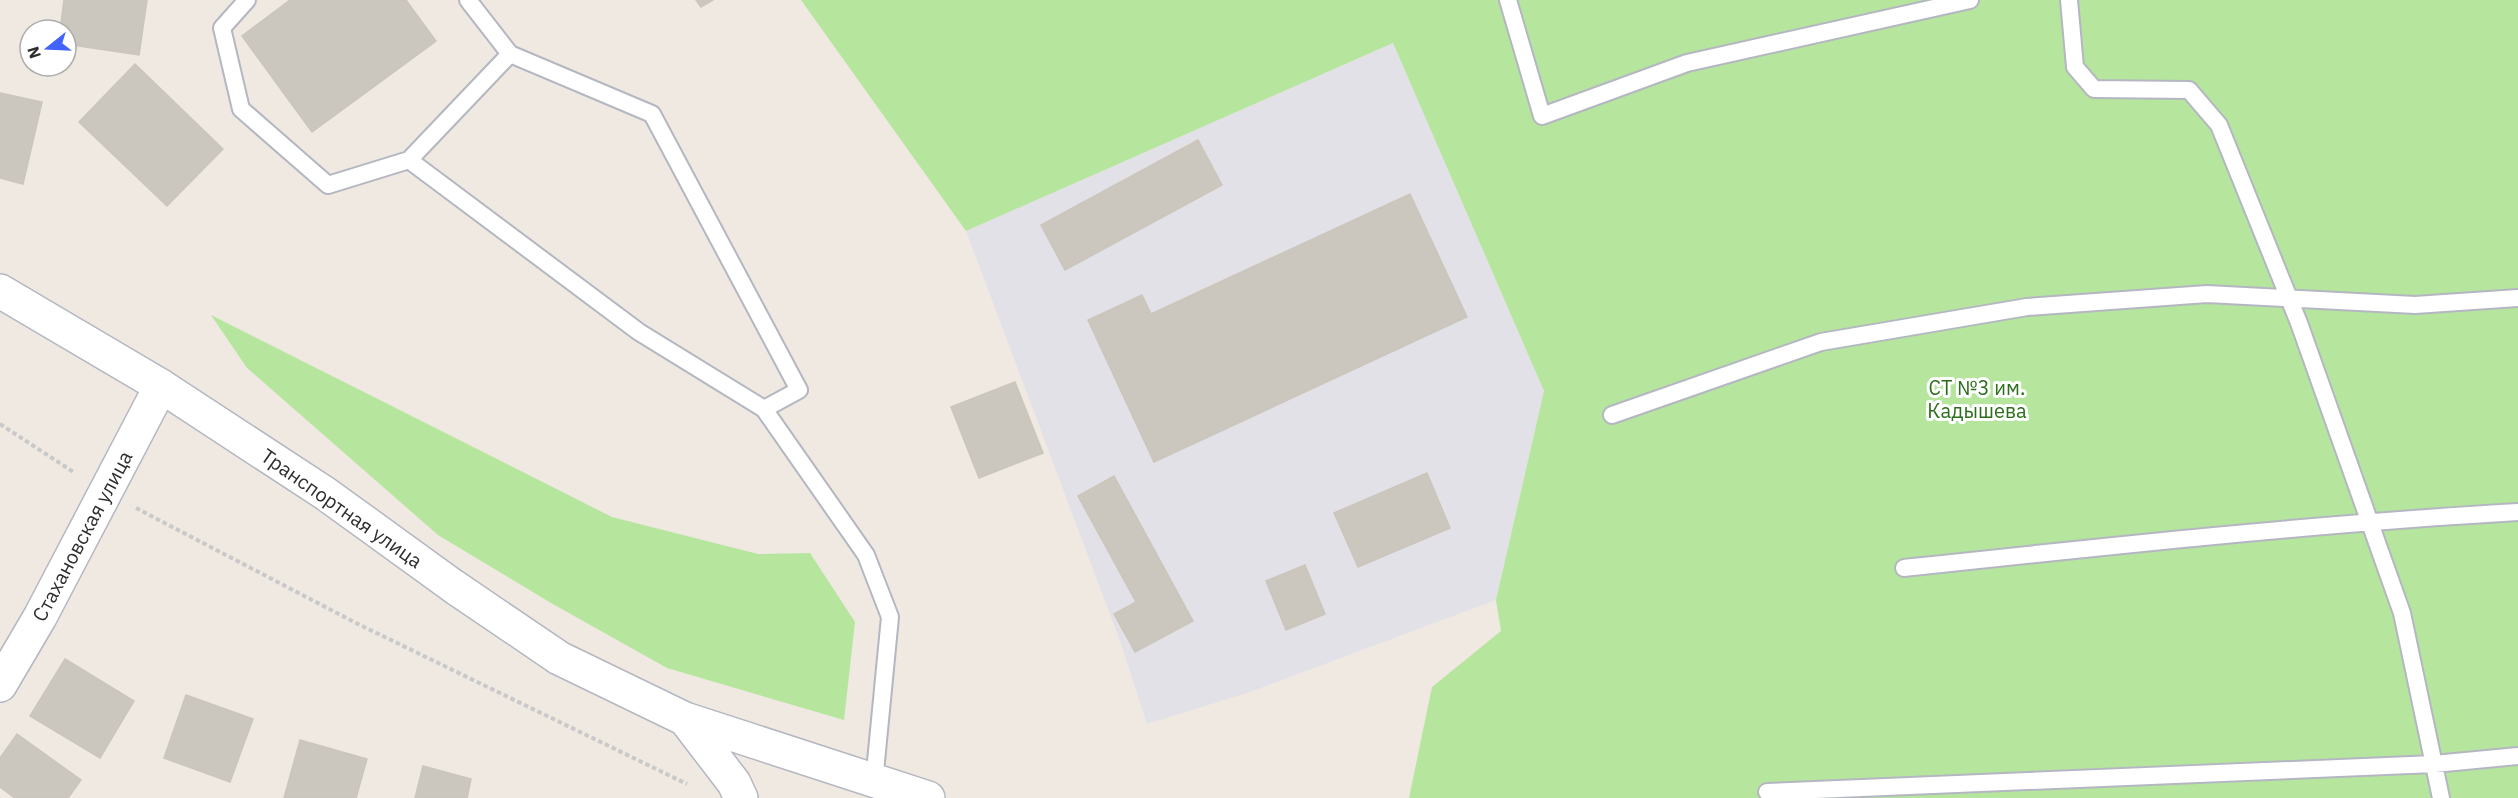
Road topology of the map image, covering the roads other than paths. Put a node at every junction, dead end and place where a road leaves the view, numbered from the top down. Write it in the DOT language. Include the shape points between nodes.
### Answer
graph roads {
  1 [pos="247,0"];
  2 [pos="468,0"];
  3 [pos="1508,0"];
  4 [pos="1970,0"];
  5 [pos="2069,0"];
  6 [pos="510,54"];
  7 [pos="410,160"];
  8 [pos="0,291"];
  9 [pos="2518,298"];
  10 [pos="2290,300"];
  11 [pos="161,386"];
  12 [pos="764,409"];
  13 [pos="1612,415"];
  14 [pos="2518,512"];
  15 [pos="2369,521"];
  16 [pos="1904,568"];
  17 [pos="0,685"];
  18 [pos="685,719"];
  19 [pos="2518,756"];
  20 [pos="2434,764"];
  21 [pos="874,782"];
  22 [pos="1767,792"];
  23 [pos="741,798"];
  24 [pos="928,798"];
  25 [pos="2441,798"];
  1 -- 7 [label="lane" via="222,28 241,109 328,185"];
  2 -- 6 [label="lane"];
  3 -- 4 [label="lane" via="1542,116 1687,63"];
  5 -- 10 [label="lane" via="2075,68 2094,89 2189,90 2218,125"];
  6 -- 7 [label="lane"];
  6 -- 12 [label="lane" via="652,114 799,390"];
  7 -- 12 [label="lane" via="639,332"];
  8 -- 11 [label="street, Транспортная улица"];
  9 -- 10 [label="lane" via="2415,305"];
  10 -- 13 [label="lane" via="2207,294 2027,307 1867,334 1821,342"];
  10 -- 15 [label="lane"];
  11 -- 17 [label="street, Стахановская улица" via="107,493"];
  11 -- 18 [label="street, Транспортная улица" via="326,494 559,658"];
  12 -- 21 [label="lane" via="866,555 890,617"];
  14 -- 15 [label="lane"];
  15 -- 16 [label="lane"];
  15 -- 20 [label="lane" via="2402,613"];
  18 -- 21 [label="street, Транспортная улица"];
  18 -- 23 [label="street, Транспортная улица"];
  19 -- 20 [label="lane"];
  20 -- 22 [label="lane"];
  20 -- 25 [label="lane"];
  21 -- 24 [label="street, Транспортная улица"];
}
